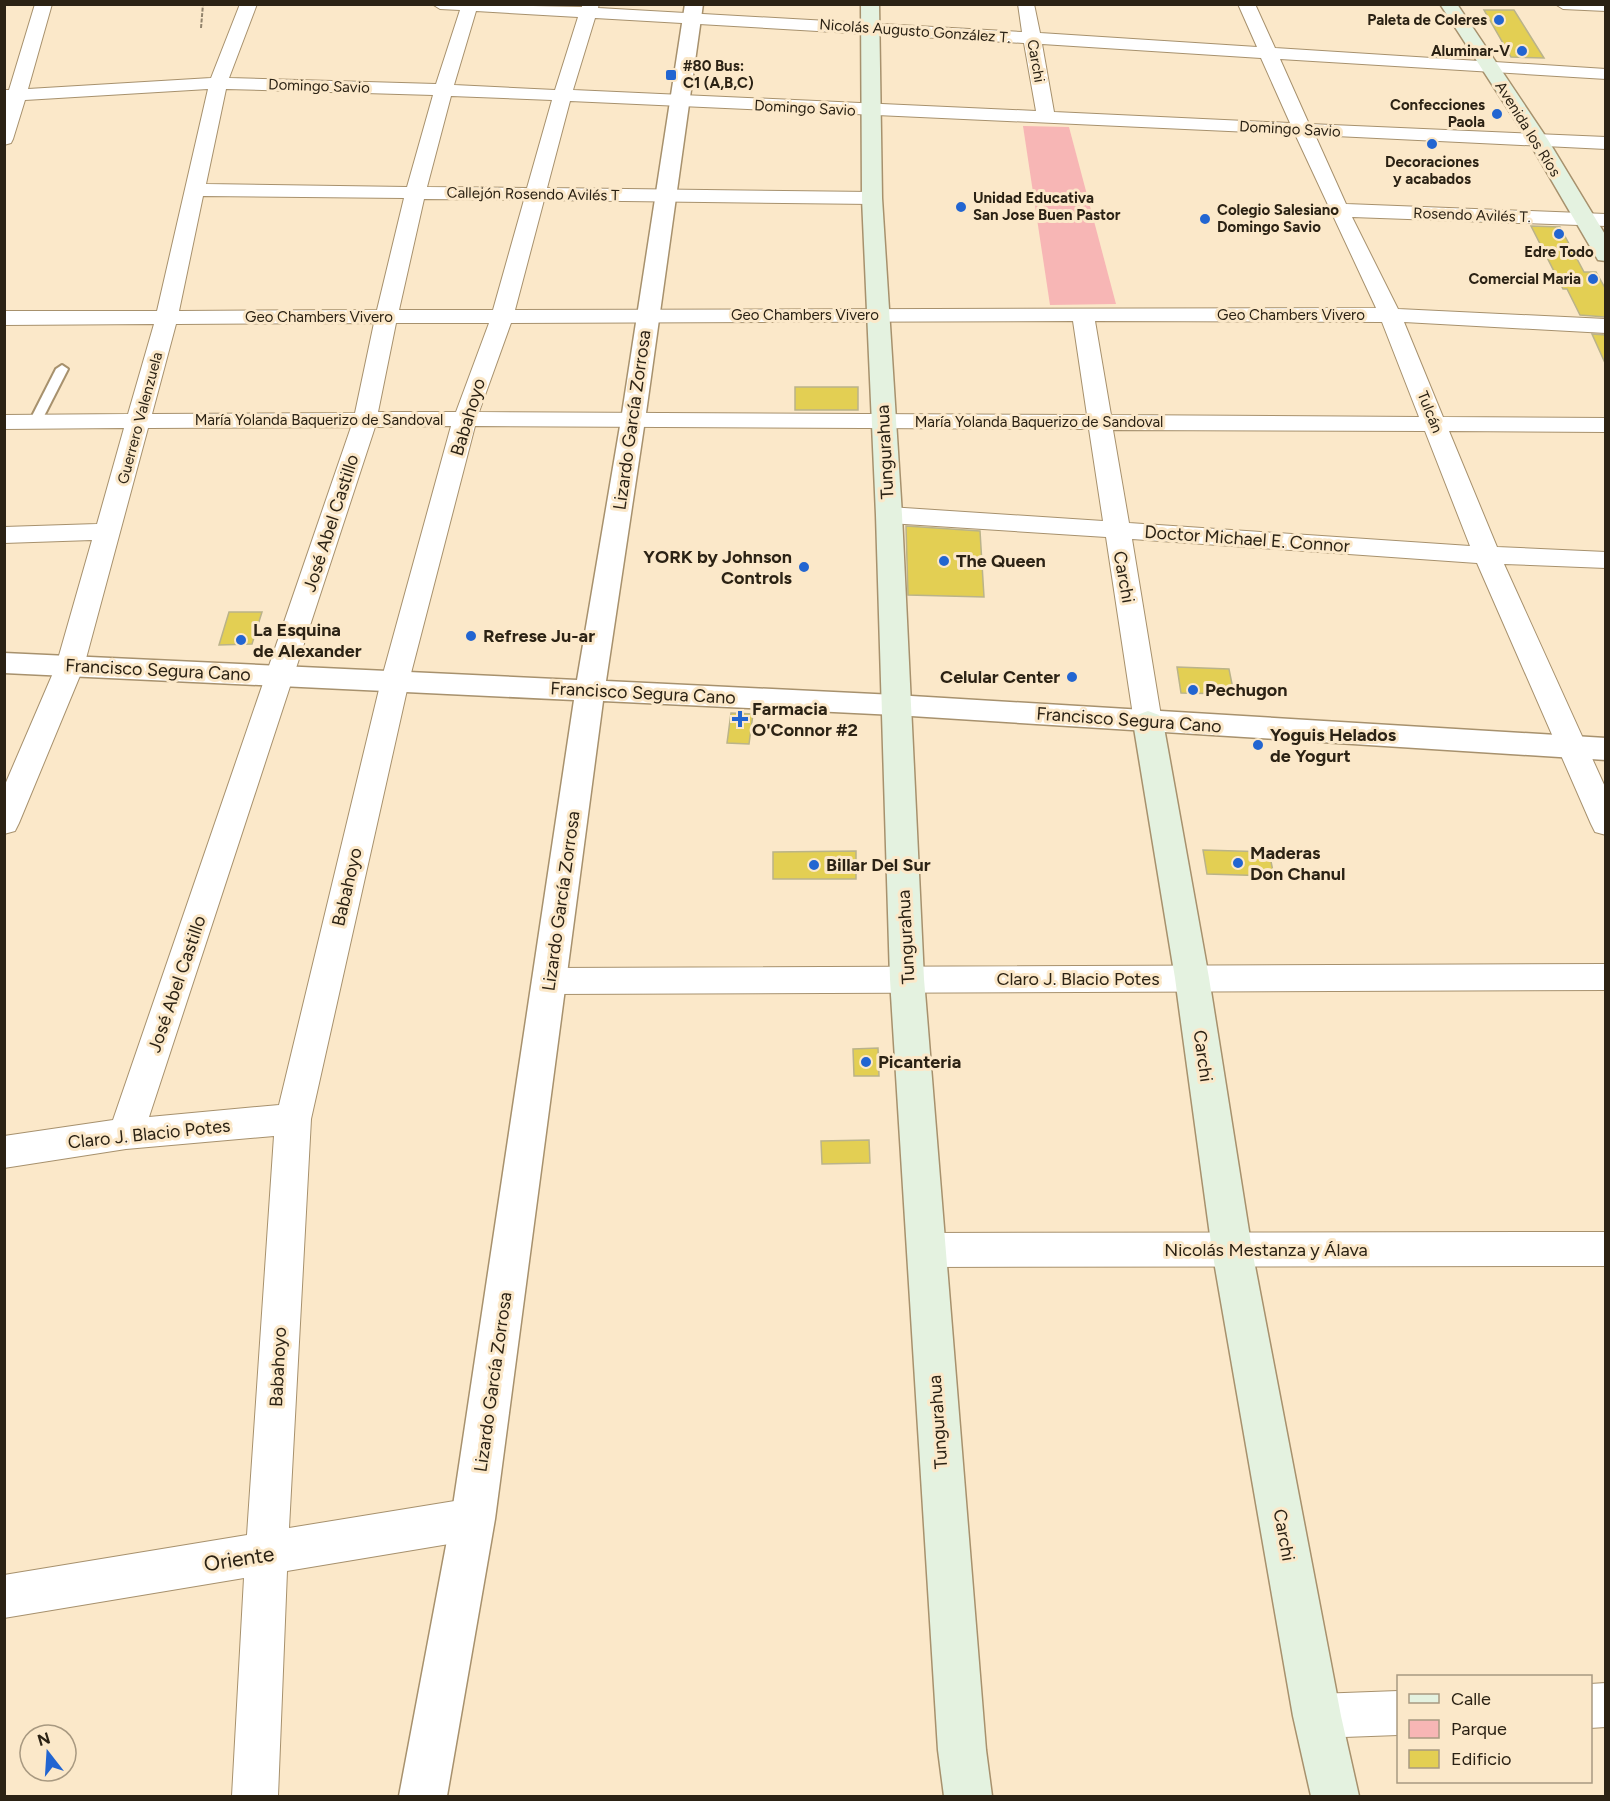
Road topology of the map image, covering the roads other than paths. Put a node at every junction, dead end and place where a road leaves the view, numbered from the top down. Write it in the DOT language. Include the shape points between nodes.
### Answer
graph roads {
  1 [pos="44,4"];
  2 [pos="249,4"];
  3 [pos="440,4"];
  4 [pos="870,4"];
  5 [pos="1026,4"];
  6 [pos="1246,4"];
  7 [pos="1448,4"];
  8 [pos="1462,4"];
  9 [pos="1563,4"];
  10 [pos="470,5"];
  11 [pos="1605,6"];
  12 [pos="590,8"];
  13 [pos="693,11"];
  14 [pos="871,28"];
  15 [pos="1032,38"];
  16 [pos="1269,53"];
  17 [pos="1496,67"];
  18 [pos="1605,74"];
  19 [pos="218,83"];
  20 [pos="443,90"];
  21 [pos="11,96"];
  22 [pos="562,96"];
  23 [pos="678,101"];
  24 [pos="872,111"];
  25 [pos="1046,118"];
  26 [pos="1303,129"];
  27 [pos="4,139"];
  28 [pos="1546,141"];
  29 [pos="1605,143"];
  30 [pos="194,190"];
  31 [pos="416,193"];
  32 [pos="535,194"];
  33 [pos="664,196"];
  34 [pos="872,198"];
  35 [pos="1339,210"];
  36 [pos="1599,221"];
  37 [pos="1605,255"];
  38 [pos="1083,314"];
  39 [pos="647,315"];
  40 [pos="879,315"];
  41 [pos="1390,315"];
  42 [pos="385,316"];
  43 [pos="501,316"];
  44 [pos="167,317"];
  45 [pos="4,318"];
  46 [pos="1605,326"];
  47 [pos="62,369"];
  48 [pos="465,419"];
  49 [pos="365,420"];
  50 [pos="633,420"];
  51 [pos="140,421"];
  52 [pos="883,421"];
  53 [pos="4,422"];
  54 [pos="35,422"];
  55 [pos="1101,422"];
  56 [pos="1436,424"];
  57 [pos="1605,425"];
  58 [pos="889,515"];
  59 [pos="1116,530"];
  60 [pos="109,532"];
  61 [pos="4,535"];
  62 [pos="1487,555"];
  63 [pos="1605,560"];
  64 [pos="4,663"];
  65 [pos="70,666"];
  66 [pos="281,676"];
  67 [pos="395,681"];
  68 [pos="590,690"];
  69 [pos="895,705"];
  70 [pos="1148,722"];
  71 [pos="1573,747"];
  72 [pos="1605,749"];
  73 [pos="4,822"];
  74 [pos="1605,824"];
  75 [pos="1605,977"];
  76 [pos="1192,978"];
  77 [pos="907,979"];
  78 [pos="550,981"];
  79 [pos="293,1119"];
  80 [pos="126,1134"];
  81 [pos="4,1152"];
  82 [pos="1605,1249"];
  83 [pos="926,1250"];
  84 [pos="1232,1250"];
  85 [pos="473,1520"];
  86 [pos="267,1554"];
  87 [pos="4,1597"];
  88 [pos="1397,1713"];
  89 [pos="1317,1716"];
  90 [pos="255,1797"];
  91 [pos="423,1797"];
  92 [pos="968,1797"];
  93 [pos="1335,1797"];
  1 -- 21 [label="street"];
  2 -- 19 [label="street, Guerrero Valenzuela"];
  3 -- 10 [label="street, Nicolás Augusto González T."];
  4 -- 14 [label="main road, Tungurahua"];
  5 -- 15 [label="street, Carchi"];
  6 -- 16 [label="street, Tulcán"];
  7 -- 17 [label="main road, Avenida los Ríos"];
  8 -- 17 [label="main road, Avenida los Ríos"];
  9 -- 11 [label="street"];
  10 -- 12 [label="street, Nicolás Augusto González T."];
  10 -- 20 [label="street, José Abel Castillo"];
  12 -- 13 [label="street, Nicolás Augusto González T."];
  12 -- 22 [label="street, Babahoyo"];
  13 -- 14 [label="street, Nicolás Augusto González T."];
  13 -- 23 [label="street, Lizardo García Zorrosa"];
  14 -- 15 [label="street, Nicolás Augusto González T."];
  14 -- 24 [label="main road, Tungurahua"];
  15 -- 16 [label="street, Nicolás Augusto González T."];
  15 -- 25 [label="street, Carchi"];
  16 -- 17 [label="street, Nicolás Augusto González T."];
  16 -- 26 [label="street, Tulcán"];
  17 -- 18 [label="street, Nicolás Augusto González T."];
  17 -- 28 [label="main road, Avenida los Ríos"];
  19 -- 20 [label="street, Domingo Savio"];
  19 -- 21 [label="street, Domingo Savio"];
  19 -- 30 [label="street, Guerrero Valenzuela"];
  20 -- 22 [label="street, Domingo Savio"];
  20 -- 31 [label="street, José Abel Castillo"];
  21 -- 27 [label="street"];
  22 -- 23 [label="street, Domingo Savio"];
  22 -- 32 [label="street, Babahoyo"];
  23 -- 24 [label="street, Domingo Savio"];
  23 -- 33 [label="street, Lizardo García Zorrosa"];
  24 -- 25 [label="street, Domingo Savio"];
  24 -- 34 [label="main road, Tungurahua"];
  25 -- 26 [label="street, Domingo Savio"];
  26 -- 28 [label="street, Domingo Savio"];
  26 -- 35 [label="street, Tulcán"];
  28 -- 29 [label="street, Domingo Savio"];
  28 -- 36 [label="main road, Avenida los Ríos"];
  30 -- 31 [label="street, Callejón Rosendo Avilés T"];
  30 -- 44 [label="street, Guerrero Valenzuela"];
  31 -- 32 [label="street, Callejón Rosendo Avilés T"];
  31 -- 42 [label="street, José Abel Castillo"];
  32 -- 33 [label="street, Callejón Rosendo Avilés T"];
  32 -- 43 [label="street, Babahoyo"];
  33 -- 34 [label="street, Callejón Rosendo Avilés T"];
  33 -- 39 [label="street, Lizardo García Zorrosa"];
  34 -- 40 [label="main road, Tungurahua"];
  35 -- 36 [label="street, Rosendo Avilés T."];
  35 -- 41 [label="street, Tulcán"];
  36 -- 37 [label="main road, Avenida los Ríos"];
  38 -- 40 [label="street, Geo Chambers Vivero"];
  38 -- 41 [label="street, Geo Chambers Vivero"];
  38 -- 55 [label="street, Carchi"];
  39 -- 40 [label="street, Geo Chambers Vivero"];
  39 -- 43 [label="street, Geo Chambers Vivero"];
  39 -- 50 [label="street, Lizardo García Zorrosa"];
  40 -- 52 [label="main road, Tungurahua"];
  41 -- 46 [label="street, Geo Chambers Vivero"];
  41 -- 56 [label="street, Tulcán"];
  42 -- 43 [label="street, Geo Chambers Vivero"];
  42 -- 44 [label="street, Geo Chambers Vivero"];
  42 -- 49 [label="street, José Abel Castillo"];
  43 -- 48 [label="street, Babahoyo"];
  44 -- 45 [label="street, Geo Chambers Vivero"];
  44 -- 51 [label="street, Guerrero Valenzuela"];
  47 -- 54 [label="lane"];
  48 -- 49 [label="street, María Yolanda Baquerizo de Sandoval"];
  48 -- 50 [label="street, María Yolanda Baquerizo de Sandoval"];
  48 -- 67 [label="street, Babahoyo"];
  49 -- 51 [label="street, María Yolanda Baquerizo de Sandoval"];
  49 -- 66 [label="street, José Abel Castillo"];
  50 -- 52 [label="street, María Yolanda Baquerizo de Sandoval"];
  50 -- 68 [label="street, Lizardo García Zorrosa"];
  51 -- 54 [label="street, María Yolanda Baquerizo de Sandoval"];
  51 -- 60 [label="street, Guerrero Valenzuela"];
  52 -- 55 [label="street, María Yolanda Baquerizo de Sandoval"];
  52 -- 58 [label="main road, Tungurahua"];
  53 -- 54 [label="street, María Yolanda Baquerizo de Sandoval"];
  55 -- 56 [label="street, María Yolanda Baquerizo de Sandoval"];
  55 -- 59 [label="street, Carchi"];
  56 -- 57 [label="street, María Yolanda Baquerizo de Sandoval"];
  56 -- 62 [label="street, Tulcán"];
  58 -- 59 [label="street, Doctor Michael E. Connor"];
  58 -- 69 [label="main road, Tungurahua"];
  59 -- 62 [label="street, Doctor Michael E. Connor"];
  59 -- 70 [label="street, Carchi"];
  60 -- 61 [label="street"];
  60 -- 65 [label="street, Guerrero Valenzuela"];
  62 -- 63 [label="street, Doctor Michael E. Connor"];
  62 -- 71 [label="street, Tulcán"];
  64 -- 65 [label="street, Francisco Segura Cano"];
  65 -- 66 [label="street, Francisco Segura Cano"];
  65 -- 73 [label="street, Guerrero Valenzuela"];
  66 -- 67 [label="street, Francisco Segura Cano"];
  66 -- 80 [label="street, José Abel Castillo"];
  67 -- 68 [label="street, Francisco Segura Cano"];
  67 -- 79 [label="street, Babahoyo"];
  68 -- 69 [label="street, Francisco Segura Cano"];
  68 -- 78 [label="street, Lizardo García Zorrosa"];
  69 -- 70 [label="street, Francisco Segura Cano"];
  69 -- 77 [label="main road, Tungurahua"];
  70 -- 71 [label="street, Francisco Segura Cano"];
  70 -- 76 [label="main road, Carchi"];
  71 -- 72 [label="street, Francisco Segura Cano"];
  71 -- 74 [label="street, Tulcán"];
  75 -- 76 [label="street, Claro J. Blacio Potes"];
  76 -- 77 [label="street, Claro J. Blacio Potes"];
  76 -- 84 [label="main road, Carchi"];
  77 -- 78 [label="street, Claro J. Blacio Potes"];
  77 -- 83 [label="main road, Tungurahua"];
  78 -- 85 [label="street, Lizardo García Zorrosa"];
  79 -- 80 [label="street, Claro J. Blacio Potes"];
  79 -- 86 [label="street, Babahoyo"];
  80 -- 81 [label="street, Claro J. Blacio Potes"];
  82 -- 84 [label="street, Nicolás Mestanza y Álava"];
  83 -- 84 [label="street, Nicolás Mestanza y Álava"];
  83 -- 92 [label="main road, Tungurahua"];
  84 -- 89 [label="main road, Carchi"];
  85 -- 86 [label="street, Oriente"];
  85 -- 91 [label="street, Lizardo García Zorrosa"];
  86 -- 87 [label="street, Oriente"];
  86 -- 90 [label="street, Babahoyo"];
  88 -- 89 [label="street"];
  89 -- 93 [label="main road, Carchi"];
}
